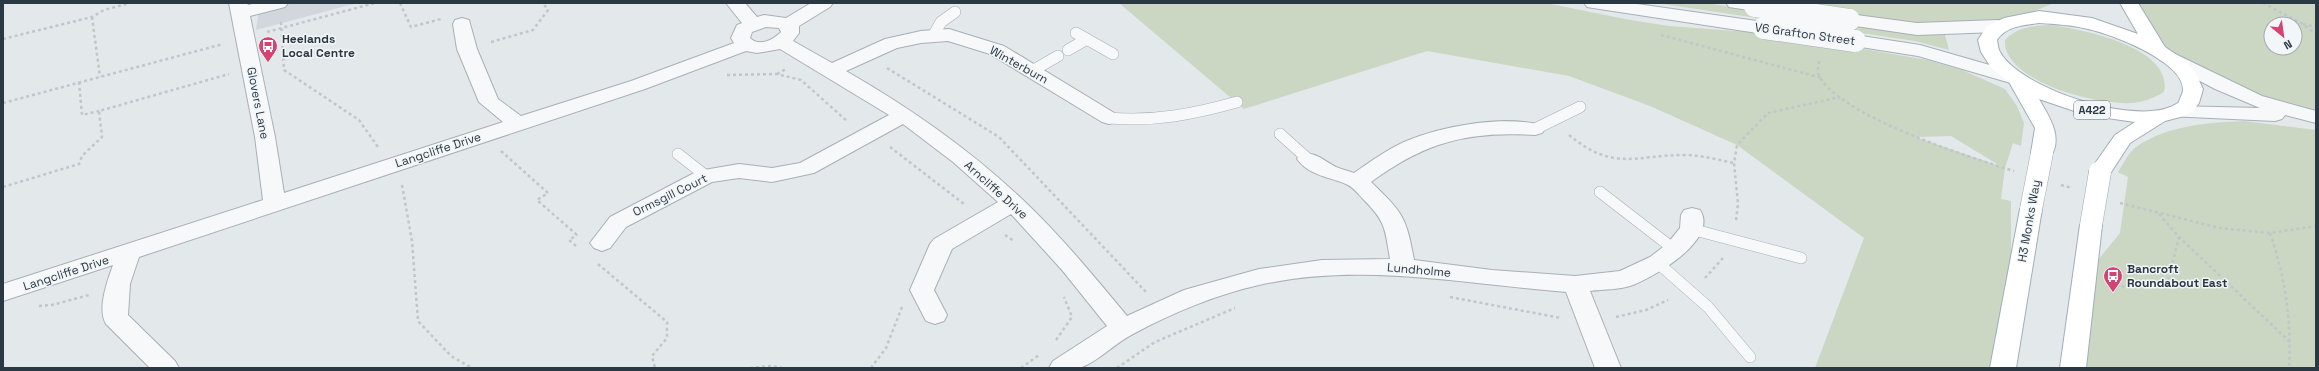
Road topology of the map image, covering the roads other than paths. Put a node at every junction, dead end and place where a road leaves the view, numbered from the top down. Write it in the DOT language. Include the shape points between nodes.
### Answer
graph roads {
  1 [pos="279,3"];
  2 [pos="735,3"];
  3 [pos="824,3"];
  4 [pos="1593,3"];
  5 [pos="1735,3"];
  6 [pos="2054,3"];
  7 [pos="2129,3"];
  8 [pos="239,8"];
  9 [pos="955,12"];
  10 [pos="2014,19"];
  11 [pos="462,24"];
  12 [pos="753,24"];
  13 [pos="1997,26"];
  14 [pos="785,33"];
  15 [pos="1076,33"];
  16 [pos="933,36"];
  17 [pos="1087,39"];
  18 [pos="746,44"];
  19 [pos="1068,50"];
  20 [pos="2162,53"];
  21 [pos="1113,54"];
  22 [pos="1058,56"];
  23 [pos="833,70"];
  24 [pos="1032,71"];
  25 [pos="2016,79"];
  26 [pos="1237,102"];
  27 [pos="1580,107"];
  28 [pos="2167,114"];
  29 [pos="904,115"];
  30 [pos="2316,117"];
  31 [pos="1109,118"];
  32 [pos="2316,121"];
  33 [pos="518,124"];
  34 [pos="1534,129"];
  35 [pos="1280,134"];
  36 [pos="678,154"];
  37 [pos="1308,159"];
  38 [pos="706,176"];
  39 [pos="1357,181"];
  40 [pos="1600,192"];
  41 [pos="1013,203"];
  42 [pos="275,204"];
  43 [pos="1692,222"];
  44 [pos="597,251"];
  45 [pos="129,253"];
  46 [pos="1666,256"];
  47 [pos="1801,258"];
  48 [pos="1403,267"];
  49 [pos="1575,284"];
  50 [pos="3,293"];
  51 [pos="935,315"];
  52 [pos="1123,328"];
  53 [pos="1750,357"];
  54 [pos="166,368"];
  55 [pos="1062,368"];
  56 [pos="1608,368"];
  57 [pos="2003,368"];
  58 [pos="2073,368"];
  1 -- 8 [label="street"];
  2 -- 12 [label="street"];
  3 -- 14 [label="street"];
  4 -- 25 [label="street, V6 Grafton Street, bridge" via="1920,51"];
  5 -- 13 [label="street, V6 Grafton Street, bridge" via="1917,29"];
  6 -- 10 [label="main road"];
  7 -- 20 [label="main road"];
  8 -- 42 [label="street, Glovers Lane" via="265,137"];
  9 -- 16 [label="lane" via="941,22"];
  10 -- 13 [label="main road"];
  10 -- 20 [label="main road" via="2039,17 2091,24 2129,36"];
  11 -- 33 [label="street" via="467,49 490,102"];
  12 -- 14 [label="street, Arncliffe Drive" via="771,21"];
  12 -- 18 [label="street" via="741,34 742,41"];
  13 -- 25 [label="main road, A422" via="1988,36 1988,49 1997,63"];
  14 -- 18 [label="street" via="759,47"];
  14 -- 23 [label="street, Arncliffe Drive"];
  15 -- 17 [label="lane"];
  16 -- 23 [label="street, Winterburn" via="892,43"];
  16 -- 24 [label="street, Winterburn" via="949,36 997,50"];
  17 -- 19 [label="lane"];
  17 -- 21 [label="lane"];
  18 -- 33 [label="street, Langcliffe Drive" via="638,85"];
  20 -- 28 [label="main road" via="2182,69 2192,82 2194,94 2188,105"];
  20 -- 30 [label="street" via="2255,100"];
  22 -- 24 [label="lane"];
  23 -- 29 [label="street, Arncliffe Drive"];
  24 -- 31 [label="street, Winterburn"];
  25 -- 28 [label="main road, A422" via="2050,97 2088,110 2126,116"];
  25 -- 57 [label="main road, H3 Monks Way / A422, bridge" via="2031,100 2045,128"];
  26 -- 31 [label="lane" via="1174,118 1136,121"];
  27 -- 34 [label="lane"];
  28 -- 32 [label="street" via="2236,112"];
  28 -- 58 [label="main road, bridge" via="2122,139 2100,172"];
  29 -- 38 [label="street, Ormsgill Court" via="806,168 772,175 739,171"];
  29 -- 41 [label="street, Arncliffe Drive" via="952,150"];
  33 -- 42 [label="street, Langcliffe Drive"];
  34 -- 39 [label="street" via="1512,127 1451,133 1398,153"];
  35 -- 37 [label="lane"];
  36 -- 38 [label="lane"];
  37 -- 39 [label="street" via="1329,172"];
  38 -- 44 [label="street, Ormsgill Court" via="618,222"];
  39 -- 48 [label="street" via="1388,211 1396,225"];
  40 -- 46 [label="lane"];
  41 -- 51 [label="street" via="942,244 922,290"];
  41 -- 52 [label="street, Arncliffe Drive" via="1068,261"];
  42 -- 45 [label="street, Langcliffe Drive"];
  43 -- 46 [label="street, Lundholme"];
  43 -- 47 [label="lane"];
  45 -- 50 [label="street, Langcliffe Drive"];
  45 -- 54 [label="street, Langcliffe Drive" via="118,284 115,318"];
  46 -- 49 [label="street, Lundholme" via="1624,279"];
  46 -- 53 [label="lane" via="1729,328"];
  48 -- 49 [label="street, Lundholme" via="1492,278"];
  48 -- 52 [label="street, Lundholme" via="1322,268 1259,277 1193,296"];
  49 -- 56 [label="street"];
  52 -- 55 [label="street"];
}
